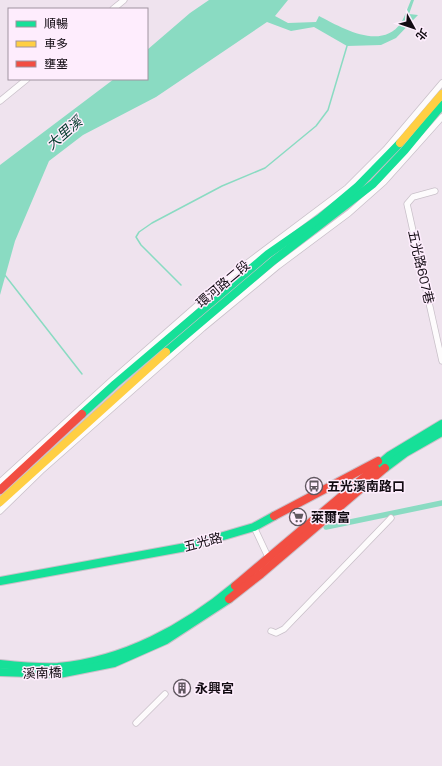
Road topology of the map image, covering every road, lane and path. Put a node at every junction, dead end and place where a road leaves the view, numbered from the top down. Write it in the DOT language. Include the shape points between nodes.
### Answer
graph roads {
  1 [pos="124,0"];
  2 [pos="114,8"];
  3 [pos="26,80"];
  4 [pos="442,83"];
  5 [pos="442,94"];
  6 [pos="0,101"];
  7 [pos="442,105"];
  8 [pos="442,117"];
  9 [pos="434,190"];
  10 [pos="294,231"];
  11 [pos="303,243"];
  12 [pos="266,252"];
  13 [pos="276,264"];
  14 [pos="442,361"];
  15 [pos="442,424"];
  16 [pos="442,432"];
  17 [pos="392,458"];
  18 [pos="0,482"];
  19 [pos="0,490"];
  20 [pos="0,502"];
  21 [pos="0,511"];
  22 [pos="391,518"];
  23 [pos="254,527"];
  24 [pos="270,558"];
  25 [pos="267,567"];
  26 [pos="0,581"];
  27 [pos="271,631"];
  28 [pos="0,664"];
  29 [pos="80,668"];
  30 [pos="0,672"];
  31 [pos="165,694"];
  32 [pos="136,723"];
  1 -- 2 [label="street"];
  3 -- 6 [label="street"];
  4 -- 10 [label="street, 環河路二段" via="386,149 347,188"];
  5 -- 10 [label="street, 環河路二段" via="371,174 331,210"];
  7 -- 11 [label="street, 環河路二段" via="373,184"];
  8 -- 11 [label="street, 環河路二段" via="384,182 349,213"];
  9 -- 14 [label="street, 五光路607巷" via="413,197 407,204"];
  10 -- 11 [label="street"];
  10 -- 12 [label="street, 環河路二段"];
  11 -- 13 [label="street, 環河路二段"];
  12 -- 13 [label="street"];
  12 -- 18 [label="street, 環河路二段" via="186,315"];
  12 -- 19 [label="street, 環河路二段" via="115,384"];
  13 -- 20 [label="street, 環河路二段" via="122,390"];
  13 -- 21 [label="street, 環河路二段" via="41,471"];
  15 -- 17 [label="street, 五光路"];
  16 -- 17 [label="street, 五光路"];
  17 -- 23 [label="street, 五光路"];
  17 -- 24 [label="street, 五光路"];
  17 -- 25 [label="street, 五光路"];
  22 -- 27 [label="street" via="284,629 276,633"];
  23 -- 24 [label="street"];
  23 -- 26 [label="street, 五光路" via="186,547"];
  24 -- 25 [label="street"];
  24 -- 29 [label="street, 五光路" via="209,608 178,628 160,638"];
  25 -- 29 [label="street, 五光路" via="211,614 163,643 138,654"];
  28 -- 29 [label="street, 溪南橋" via="37,668"];
  29 -- 30 [label="street, 溪南橋" via="42,675"];
  31 -- 32 [label="street"];
}
